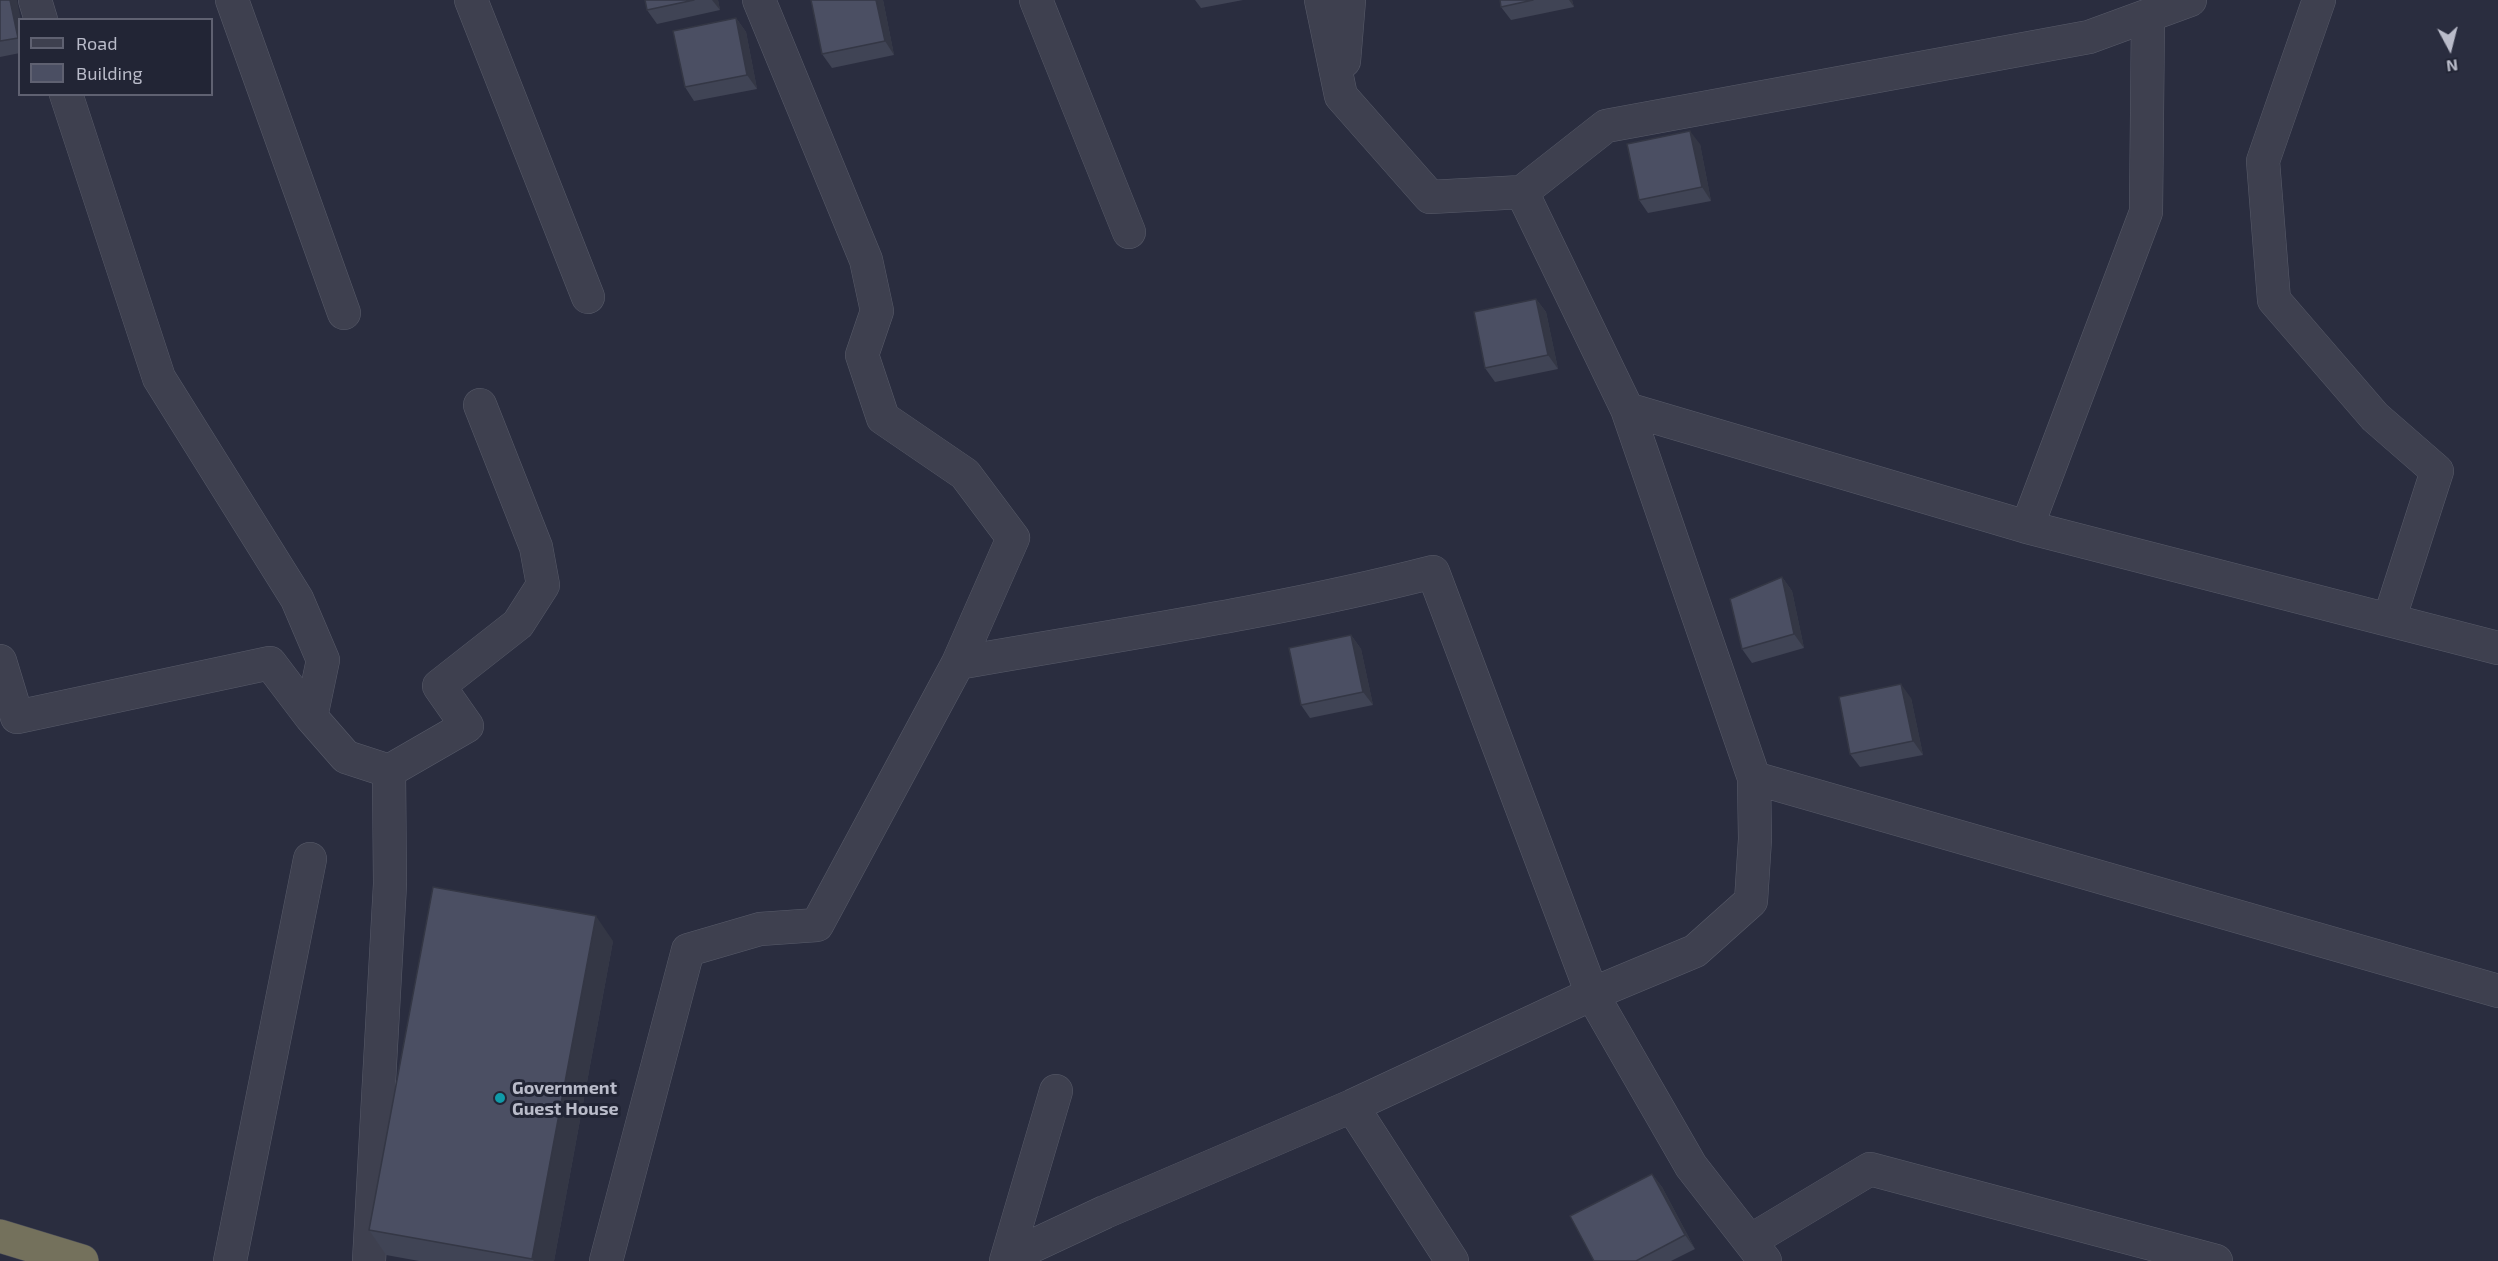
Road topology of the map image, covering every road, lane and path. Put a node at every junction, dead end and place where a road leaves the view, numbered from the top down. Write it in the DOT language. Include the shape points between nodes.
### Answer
graph roads {
  1 [pos="35,0"];
  2 [pos="232,0"];
  3 [pos="471,0"];
  4 [pos="759,0"];
  5 [pos="1036,0"];
  6 [pos="1321,0"];
  7 [pos="1349,0"];
  8 [pos="2190,0"];
  9 [pos="2319,0"];
  10 [pos="2148,16"];
  11 [pos="40,18"];
  12 [pos="67,96"];
  13 [pos="1341,96"];
  14 [pos="1522,192"];
  15 [pos="1129,232"];
  16 [pos="588,297"];
  17 [pos="344,313"];
  18 [pos="480,405"];
  19 [pos="1627,409"];
  20 [pos="2027,527"];
  21 [pos="2389,620"];
  22 [pos="2498,648"];
  23 [pos="0,661"];
  24 [pos="958,663"];
  25 [pos="311,717"];
  26 [pos="389,771"];
  27 [pos="1754,778"];
  28 [pos="310,859"];
  29 [pos="2498,991"];
  30 [pos="1592,994"];
  31 [pos="1056,1091"];
  32 [pos="1352,1106"];
  33 [pos="0,1236"];
  34 [pos="1757,1251"];
  35 [pos="1006,1259"];
  36 [pos="2208,1260"];
  37 [pos="82,1261"];
  38 [pos="230,1261"];
  39 [pos="369,1261"];
  40 [pos="606,1261"];
  41 [pos="1452,1261"];
  1 -- 11 [label="street"];
  2 -- 17 [label="street"];
  3 -- 16 [label="street"];
  4 -- 24 [label="street" via="866,260 877,311 862,356 883,418 965,474 1013,538"];
  5 -- 15 [label="street"];
  6 -- 13 [label="street"];
  7 -- 13 [label="street"];
  8 -- 10 [label="street"];
  9 -- 21 [label="street" via="2263,161 2274,300 2375,417 2437,471"];
  10 -- 14 [label="street" via="2089,37 1606,126"];
  10 -- 20 [label="street" via="2146,212"];
  12 -- 25 [label="street" via="159,378 297,599 323,660"];
  13 -- 14 [label="street" via="1430,198"];
  14 -- 19 [label="street"];
  18 -- 26 [label="street" via="536,547 543,585 518,624 439,686 467,726"];
  19 -- 20 [label="street"];
  19 -- 27 [label="street"];
  20 -- 21 [label="street"];
  21 -- 22 [label="street"];
  23 -- 25 [label="street" via="17,717 270,663"];
  24 -- 30 [label="street" via="1363,590 1432,572"];
  24 -- 40 [label="street" via="817,926 760,929 688,950"];
  25 -- 26 [label="street" via="346,757"];
  26 -- 39 [label="street" via="390,884"];
  27 -- 29 [label="street"];
  27 -- 30 [label="street" via="1751,901 1695,951"];
  28 -- 38 [label="street"];
  30 -- 32 [label="street"];
  30 -- 34 [label="street" via="1691,1166"];
  31 -- 35 [label="street"];
  32 -- 35 [label="street"];
  32 -- 41 [label="street"];
  33 -- 37 [label="highway"];
  34 -- 36 [label="street" via="1870,1169"];
}
